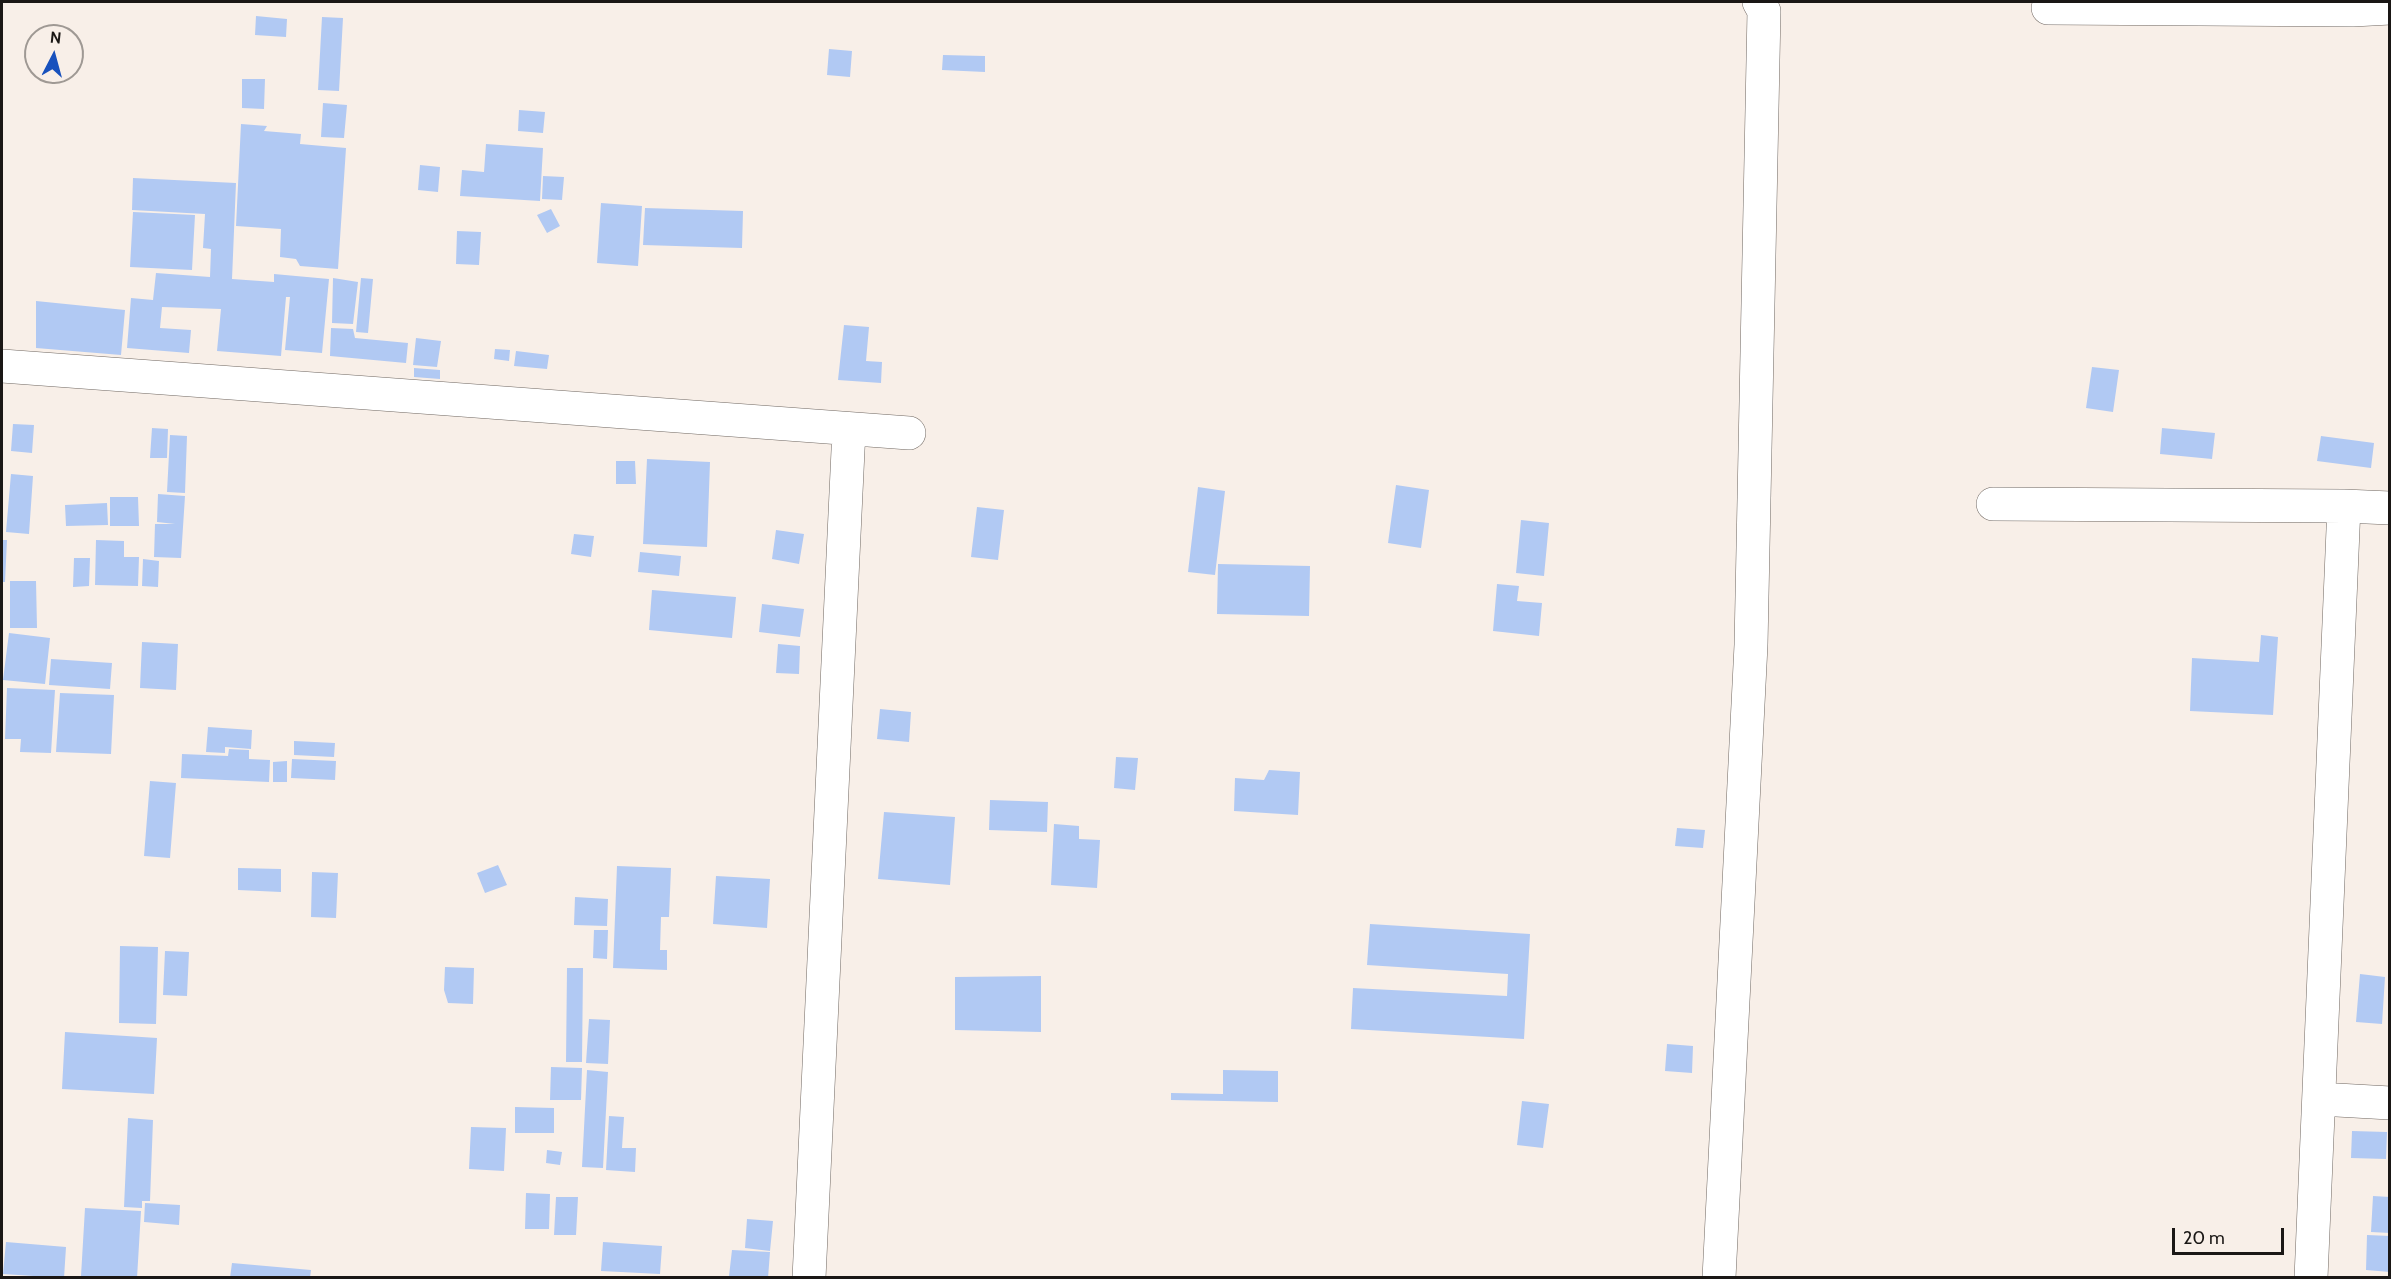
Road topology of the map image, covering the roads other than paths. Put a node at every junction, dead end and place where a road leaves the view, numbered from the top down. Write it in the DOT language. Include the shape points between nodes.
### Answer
graph roads {
  1 [pos="1759,2"];
  2 [pos="2048,8"];
  3 [pos="2390,8"];
  4 [pos="2,366"];
  5 [pos="849,429"];
  6 [pos="909,433"];
  7 [pos="1993,504"];
  8 [pos="2344,506"];
  9 [pos="2390,508"];
  10 [pos="2319,1099"];
  11 [pos="2390,1103"];
  12 [pos="809,1278"];
  13 [pos="1719,1278"];
  14 [pos="2310,1278"];
  1 -- 13 [label="street" via="1764,11 1751,645"];
  2 -- 3 [label="street"];
  4 -- 5 [label="street"];
  5 -- 6 [label="street"];
  5 -- 12 [label="street"];
  7 -- 8 [label="street"];
  8 -- 9 [label="street"];
  8 -- 10 [label="street"];
  10 -- 11 [label="street"];
  10 -- 14 [label="street"];
}
